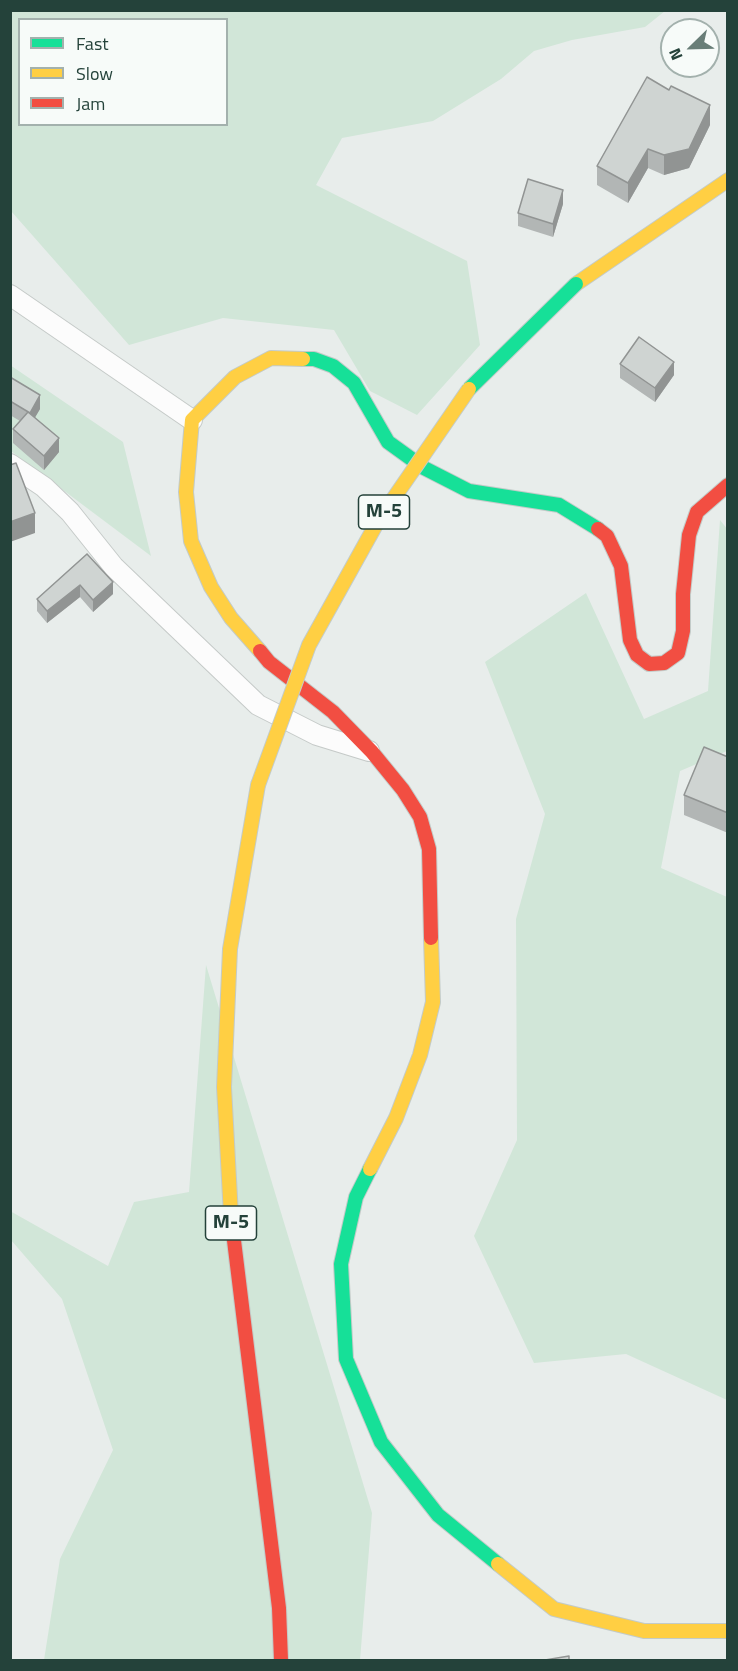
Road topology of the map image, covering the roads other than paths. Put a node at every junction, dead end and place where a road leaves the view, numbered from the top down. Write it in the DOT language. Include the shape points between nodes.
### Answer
graph roads {
  1 [pos="728,180"];
  2 [pos="10,295"];
  3 [pos="192,420"];
  4 [pos="10,464"];
  5 [pos="728,485"];
  6 [pos="372,752"];
  7 [pos="728,1631"];
  8 [pos="282,1660"];
  1 -- 8 [label="street, M-5, bridge" via="576,284 468,390 378,521 309,645 258,785 230,949 224,1087 231,1224 279,1608"];
  2 -- 3 [label="street"];
  3 -- 5 [label="street" via="235,377 271,358 314,359 333,366 354,383 388,442 424,468 469,490 559,505 607,536 621,566 630,640 637,655 649,664 664,663 678,653 689,535 697,512"];
  3 -- 6 [label="street" via="186,492 191,541 211,587 231,618 269,662 333,712"];
  4 -- 6 [label="street" via="44,487 70,512 114,567 258,705 317,735"];
  6 -- 7 [label="street" via="420,818 429,849 433,1002 420,1055 396,1118 356,1197 341,1264 346,1359 381,1442 438,1515 554,1610 644,1631"];
}
